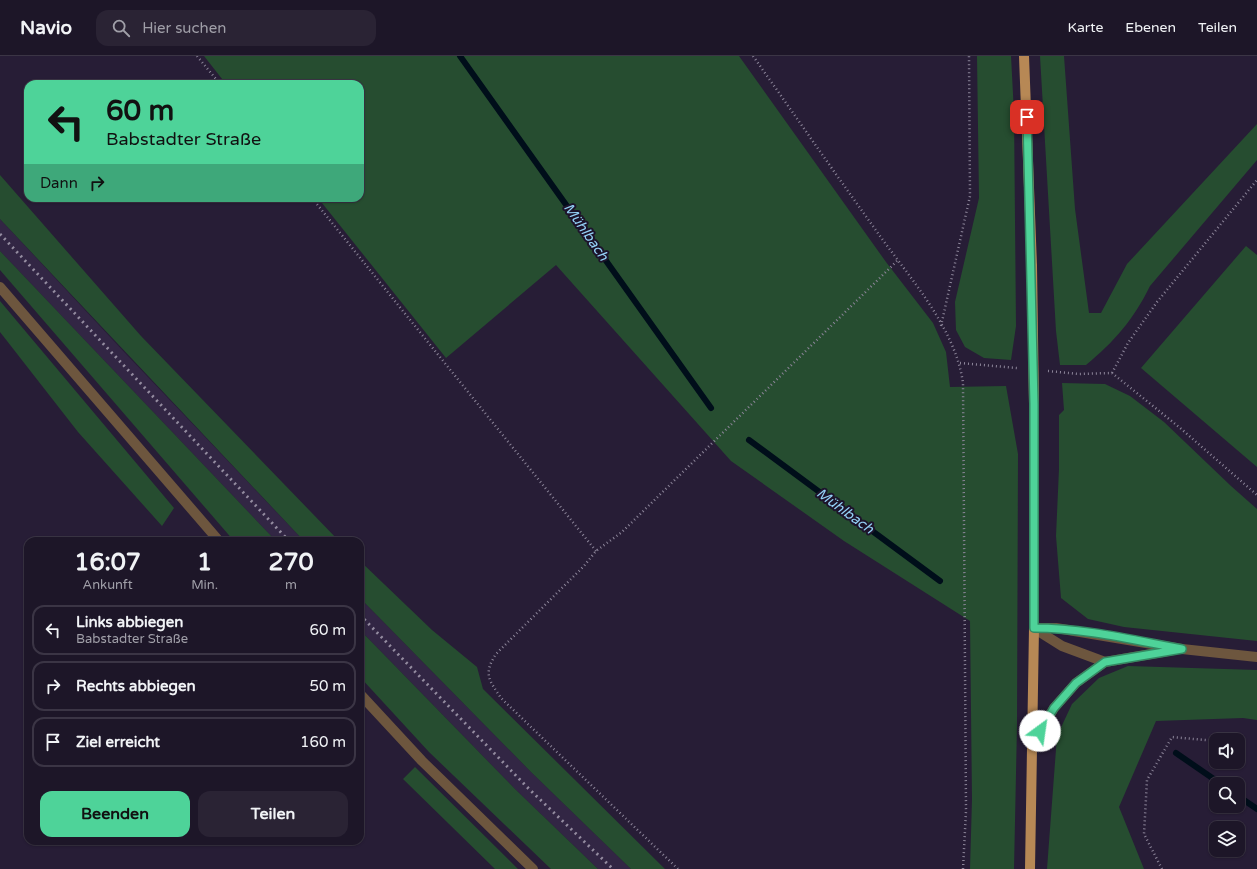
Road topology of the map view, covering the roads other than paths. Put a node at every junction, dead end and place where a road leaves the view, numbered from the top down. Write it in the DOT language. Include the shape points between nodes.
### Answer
graph roads {
  1 [pos="1024,56"];
  2 [pos="0,287"];
  3 [pos="216,537"];
  4 [pos="1034,628"];
  5 [pos="1182,649"];
  6 [pos="1257,656"];
  7 [pos="1105,662"];
  8 [pos="364,698"];
  9 [pos="1033,743"];
  10 [pos="533,869"];
  11 [pos="1030,869"];
  1 -- 4 [label="main road, bridge" via="1032,266"];
  2 -- 3 [label="street"];
  4 -- 5 [label="street" via="1095,633"];
  4 -- 7 [label="street" via="1062,646"];
  4 -- 9 [label="main road"];
  5 -- 6 [label="street"];
  5 -- 7 [label="street"];
  7 -- 9 [label="street" via="1076,683 1054,708"];
  8 -- 10 [label="street" via="422,761"];
  9 -- 11 [label="main road"];
}
